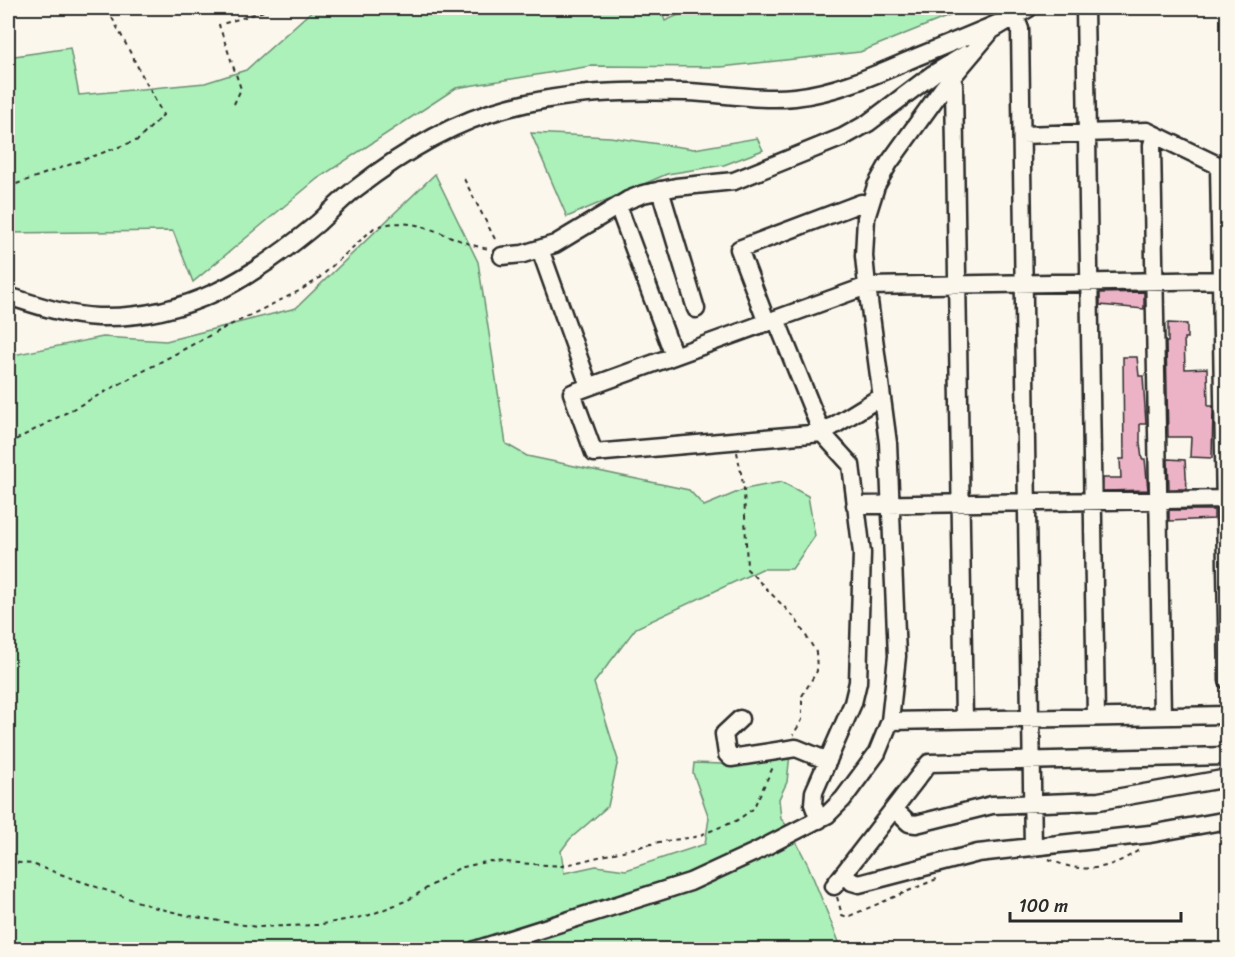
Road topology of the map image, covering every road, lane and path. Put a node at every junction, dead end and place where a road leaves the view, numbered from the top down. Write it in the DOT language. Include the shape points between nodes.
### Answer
graph roads {
  1 [pos="107,8"];
  2 [pos="274,8"];
  3 [pos="1085,8"];
  4 [pos="1022,12"];
  5 [pos="977,47"];
  6 [pos="951,78"];
  7 [pos="234,104"];
  8 [pos="1087,132"];
  9 [pos="1022,135"];
  10 [pos="1155,135"];
  11 [pos="1223,168"];
  12 [pos="464,179"];
  13 [pos="8,187"];
  14 [pos="660,190"];
  15 [pos="870,204"];
  16 [pos="618,206"];
  17 [pos="540,249"];
  18 [pos="502,253"];
  19 [pos="1224,281"];
  20 [pos="1155,282"];
  21 [pos="1089,283"];
  22 [pos="1024,284"];
  23 [pos="958,285"];
  24 [pos="867,286"];
  25 [pos="8,296"];
  26 [pos="696,309"];
  27 [pos="771,321"];
  28 [pos="674,356"];
  29 [pos="590,386"];
  30 [pos="882,400"];
  31 [pos="822,433"];
  32 [pos="735,441"];
  33 [pos="8,444"];
  34 [pos="1226,499"];
  35 [pos="1158,500"];
  36 [pos="1093,501"];
  37 [pos="1027,502"];
  38 [pos="962,503"];
  39 [pos="890,504"];
  40 [pos="855,505"];
  41 [pos="1227,681"];
  42 [pos="1227,715"];
  43 [pos="1162,716"];
  44 [pos="1096,717"];
  45 [pos="1031,718"];
  46 [pos="740,719"];
  47 [pos="964,720"];
  48 [pos="890,721"];
  49 [pos="784,749"];
  50 [pos="1227,756"];
  51 [pos="1032,760"];
  52 [pos="828,761"];
  53 [pos="1227,778"];
  54 [pos="1032,804"];
  55 [pos="894,809"];
  56 [pos="819,820"];
  57 [pos="1227,820"];
  58 [pos="1156,833"];
  59 [pos="1038,848"];
  60 [pos="8,862"];
  61 [pos="844,873"];
  62 [pos="941,878"];
  63 [pos="834,886"];
  64 [pos="475,950"];
  1 -- 13 [label="path" via="163,115 138,140"];
  2 -- 7 [label="path" via="219,25 241,89"];
  3 -- 8 [label="street"];
  4 -- 5 [label="street" via="992,30"];
  4 -- 9 [label="street"];
  4 -- 25 [label="street" via="853,84 795,97 585,93 506,108 448,130 400,158 249,274 202,301 153,314 96,317"];
  5 -- 6 [label="street"];
  5 -- 14 [label="street" via="933,74 868,123 843,136 734,181"];
  6 -- 15 [label="street" via="889,163"];
  6 -- 23 [label="street"];
  8 -- 9 [label="street"];
  8 -- 10 [label="street" via="1147,131"];
  8 -- 21 [label="street"];
  9 -- 22 [label="street"];
  10 -- 11 [label="street"];
  10 -- 20 [label="street"];
  11 -- 19 [label="street"];
  12 -- 18 [label="path"];
  14 -- 16 [label="street"];
  14 -- 26 [label="street"];
  15 -- 24 [label="street" via="864,255"];
  15 -- 27 [label="street" via="861,203 739,249"];
  16 -- 17 [label="street"];
  16 -- 28 [label="street"];
  17 -- 18 [label="street"];
  17 -- 29 [label="street"];
  18 -- 33 [label="path" via="430,227 384,224 374,228 317,280 299,291"];
  19 -- 20 [label="street"];
  19 -- 34 [label="street"];
  20 -- 21 [label="street"];
  20 -- 35 [label="street"];
  21 -- 22 [label="street"];
  21 -- 36 [label="street"];
  22 -- 23 [label="street"];
  22 -- 37 [label="street"];
  23 -- 24 [label="street"];
  23 -- 38 [label="street"];
  24 -- 27 [label="street"];
  24 -- 30 [label="street"];
  27 -- 28 [label="street"];
  27 -- 31 [label="street"];
  28 -- 29 [label="street"];
  29 -- 32 [label="street" via="572,393 594,453"];
  30 -- 31 [label="street"];
  30 -- 39 [label="street"];
  31 -- 32 [label="street"];
  31 -- 40 [label="street" via="850,465"];
  32 -- 49 [label="path" via="744,489 747,569 795,618 816,652 817,671 802,696 802,720"];
  34 -- 35 [label="street"];
  34 -- 41 [label="street"];
  35 -- 36 [label="street"];
  35 -- 43 [label="street"];
  36 -- 37 [label="street"];
  36 -- 44 [label="street"];
  37 -- 38 [label="street"];
  37 -- 45 [label="street"];
  38 -- 39 [label="street"];
  38 -- 47 [label="street"];
  39 -- 40 [label="street"];
  39 -- 48 [label="street" via="897,656"];
  40 -- 52 [label="street" via="862,553 858,682"];
  42 -- 43 [label="street"];
  43 -- 44 [label="street"];
  44 -- 45 [label="street"];
  45 -- 47 [label="street"];
  45 -- 51 [label="street"];
  46 -- 49 [label="street" via="724,734 731,758"];
  47 -- 48 [label="street"];
  48 -- 56 [label="street" via="877,753 850,790"];
  49 -- 52 [label="street" via="796,748"];
  49 -- 60 [label="path" via="753,809 736,821 695,837 562,866 490,861 459,868 408,900 366,916 317,925 256,927 190,916 143,904 32,864"];
  50 -- 51 [label="street"];
  51 -- 54 [label="street"];
  51 -- 55 [label="street" via="929,763"];
  52 -- 56 [label="street" via="814,792 813,804"];
  53 -- 54 [label="street" via="1099,801"];
  54 -- 55 [label="street" via="992,805 916,824 909,823"];
  54 -- 59 [label="street"];
  55 -- 61 [label="street"];
  56 -- 64 [label="street" via="690,882"];
  57 -- 58 [label="street"];
  58 -- 59 [label="street"];
  58 -- 59 [label="path" via="1149,843 1126,858 1095,870 1064,866 1045,857"];
  59 -- 61 [label="street" via="978,853 859,884"];
  61 -- 63 [label="street"];
  62 -- 63 [label="path" via="846,916 842,915"];
}
